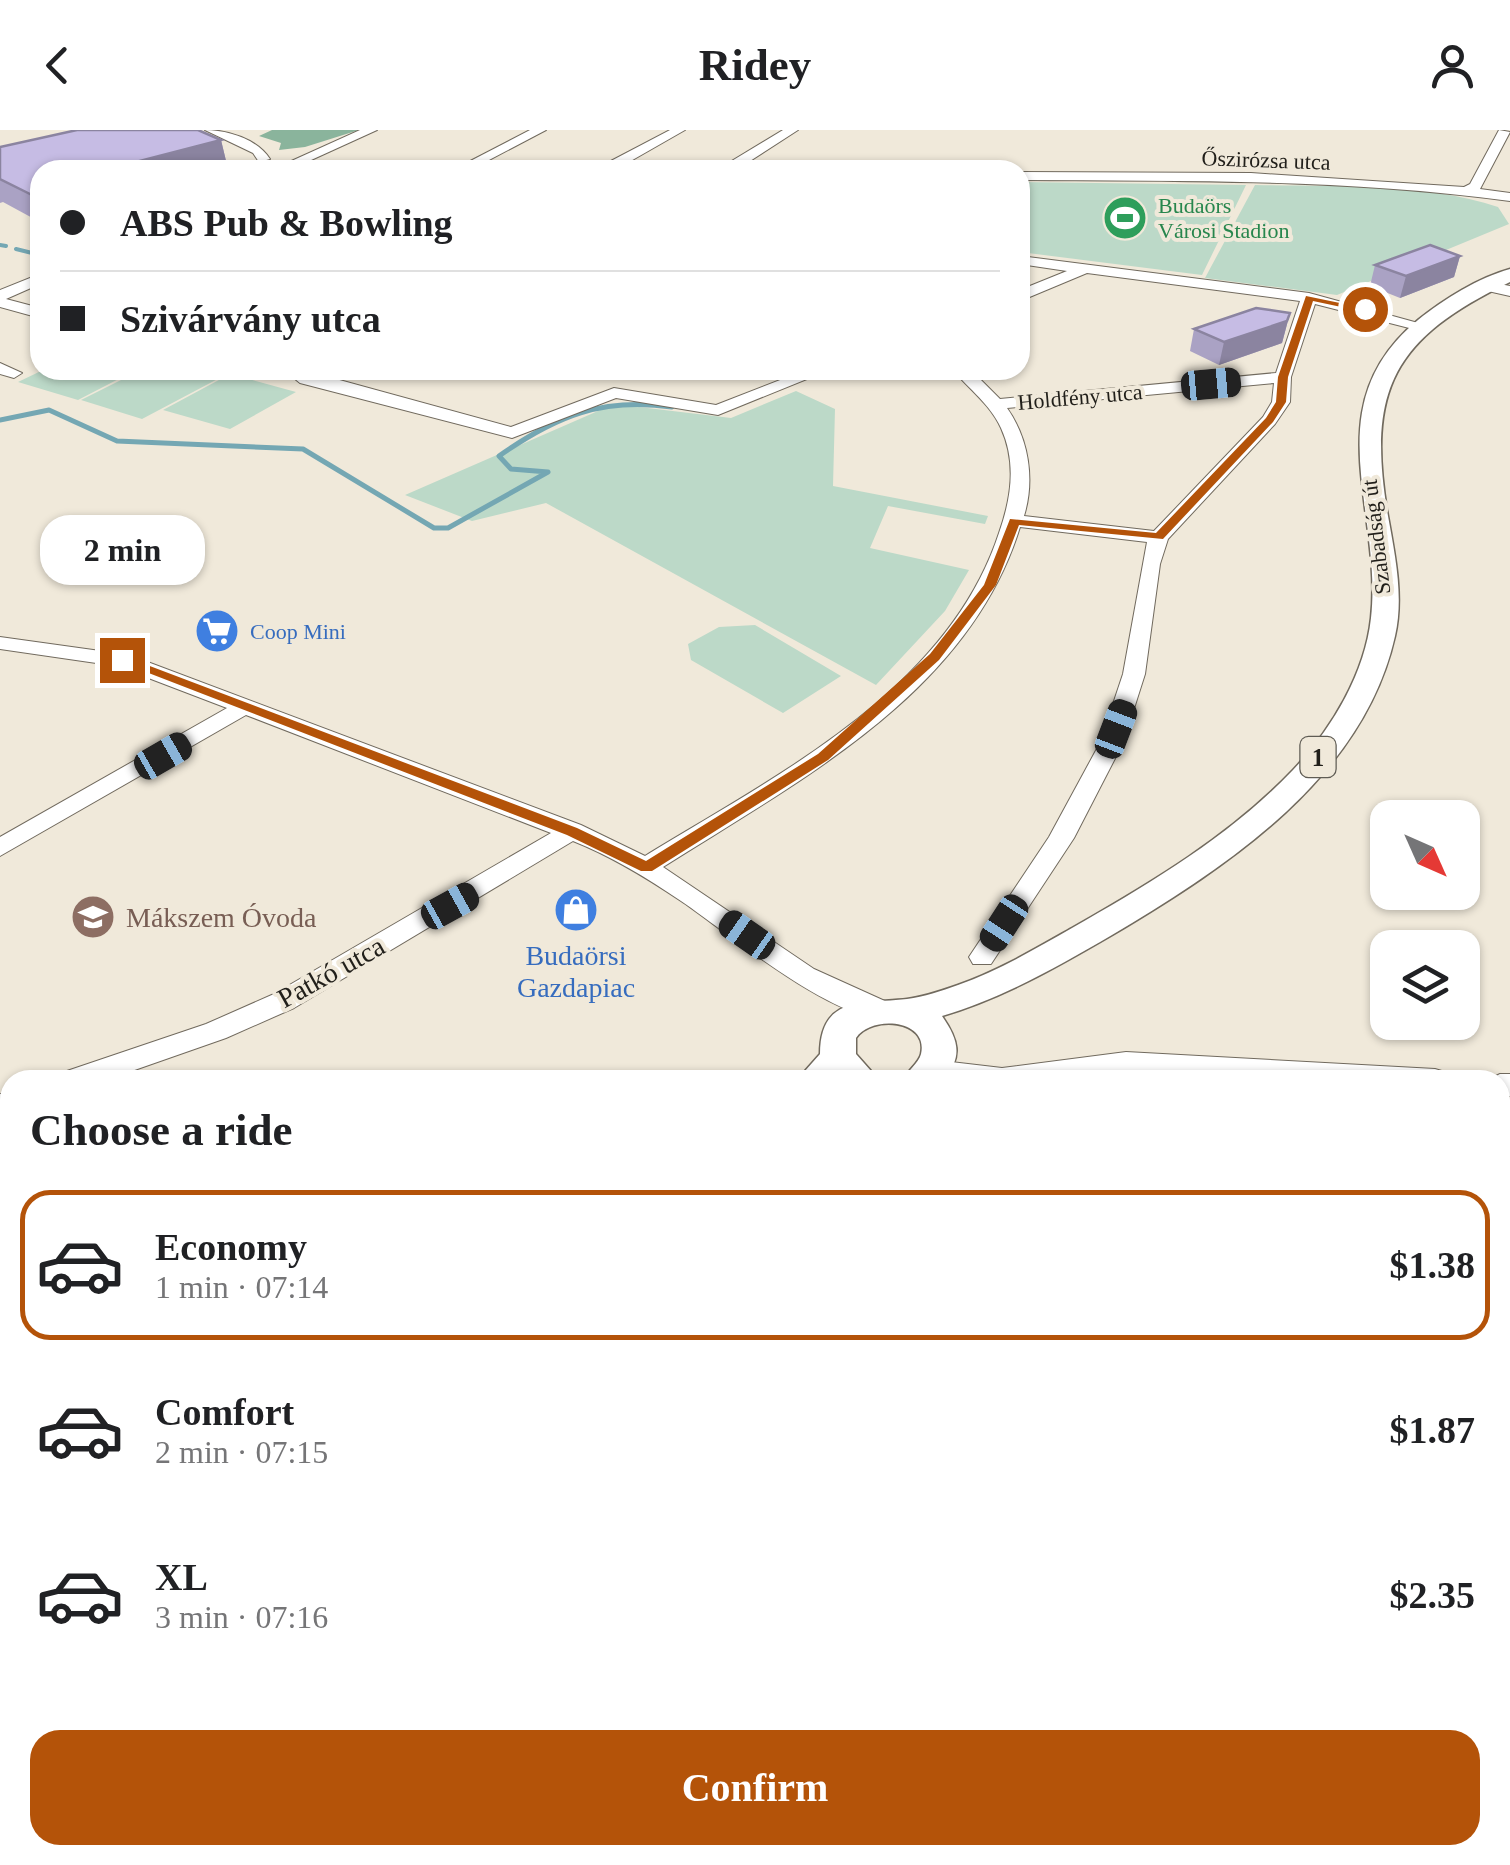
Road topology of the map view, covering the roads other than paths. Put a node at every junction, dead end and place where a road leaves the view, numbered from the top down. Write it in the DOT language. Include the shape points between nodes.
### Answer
graph roads {
  1 [pos="211,130"];
  2 [pos="371,130"];
  3 [pos="540,130"];
  4 [pos="679,130"];
  5 [pos="792,130"];
  6 [pos="1503,132"];
  7 [pos="264,160"];
  8 [pos="299,160"];
  9 [pos="480,160"];
  10 [pos="626,160"];
  11 [pos="742,160"];
  12 [pos="1030,176"];
  13 [pos="1466,191"];
  14 [pos="1510,198"];
  15 [pos="1030,261"];
  16 [pos="1086,268"];
  17 [pos="1510,275"];
  18 [pos="30,283"];
  19 [pos="1484,286"];
  20 [pos="1510,291"];
  21 [pos="1030,292"];
  22 [pos="1310,298"];
  23 [pos="0,299"];
  24 [pos="30,310"];
  25 [pos="1421,326"];
  26 [pos="1283,377"];
  27 [pos="310,380"];
  28 [pos="610,380"];
  29 [pos="795,380"];
  30 [pos="972,380"];
  31 [pos="614,392"];
  32 [pos="997,404"];
  33 [pos="1014,521"];
  34 [pos="1159,537"];
  35 [pos="0,643"];
  36 [pos="244,706"];
  37 [pos="572,831"];
  38 [pos="0,848"];
  39 [pos="646,867"];
  40 [pos="991,970"];
  41 [pos="804,976"];
  42 [pos="890,1011"];
  43 [pos="839,1062"];
  44 [pos="932,1065"];
  45 [pos="103,1070"];
  46 [pos="957,1070"];
  47 [pos="1072,1070"];
  48 [pos="1253,1070"];
  1 -- 7 [label="street" via="258,150"];
  2 -- 8 [label="street"];
  3 -- 9 [label="street"];
  4 -- 10 [label="street"];
  5 -- 11 [label="street"];
  6 -- 13 [label="street" via="1475,187"];
  12 -- 13 [label="street, Őszirózsa utca" via="1251,177"];
  13 -- 14 [label="street, Őszirózsa utca"];
  15 -- 16 [label="street"];
  16 -- 21 [label="street"];
  16 -- 22 [label="street"];
  17 -- 19 [label="main road, Szabadság út / 1"];
  18 -- 23 [label="street"];
  19 -- 20 [label="street"];
  19 -- 25 [label="main road, Szabadság út / 1"];
  22 -- 25 [label="street"];
  22 -- 26 [label="street"];
  23 -- 24 [label="street"];
  25 -- 40 [label="main road, Szabadság út / 1" via="1390,362 1369,416 1366,447 1382,546 1384,621 1346,720 1294,786 1175,884"];
  26 -- 32 [label="street, Holdfény utca"];
  26 -- 34 [label="street" via="1281,402 1270,420"];
  27 -- 31 [label="street" via="512,434"];
  28 -- 31 [label="street"];
  29 -- 31 [label="street" via="718,410"];
  30 -- 32 [label="street"];
  32 -- 33 [label="street" via="1021,461"];
  33 -- 34 [label="street"];
  33 -- 39 [label="street" via="990,585 935,657 823,757"];
  34 -- 40 [label="street" via="1125,708 1090,790"];
  35 -- 36 [label="street" via="122,660"];
  36 -- 37 [label="street"];
  36 -- 38 [label="street"];
  37 -- 39 [label="street"];
  37 -- 45 [label="street, Patkó utca" via="284,1000"];
  39 -- 41 [label="street"];
  40 -- 42 [label="main road, Szabadság út / 1" via="953,1001"];
  40 -- 44 [label="main road, Szabadság út / 1"];
  41 -- 42 [label="street"];
  41 -- 43 [label="street"];
  42 -- 43 [label="main road, Szabadság út / 1" via="858,1015"];
  42 -- 44 [label="main road" via="934,1030"];
  44 -- 46 [label="street"];
  47 -- 48 [label="street" via="1126,1063"];
}
